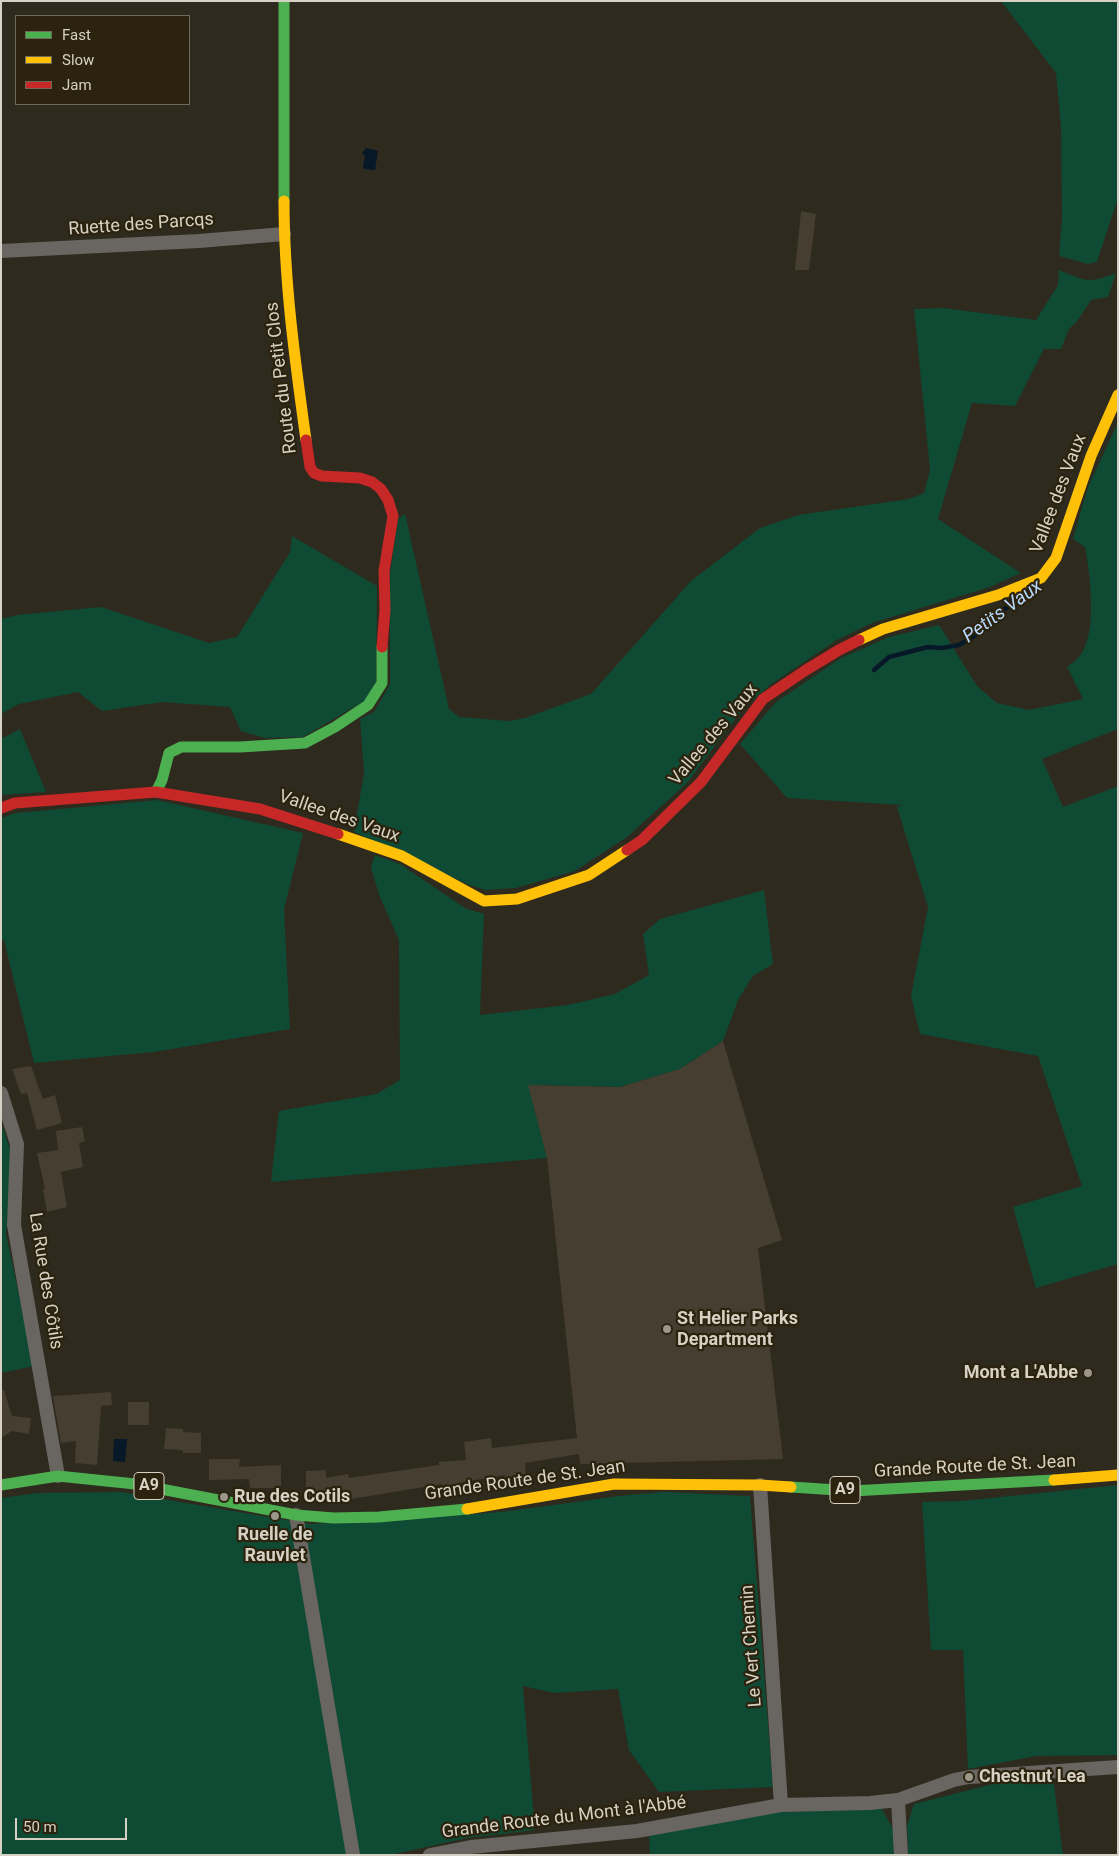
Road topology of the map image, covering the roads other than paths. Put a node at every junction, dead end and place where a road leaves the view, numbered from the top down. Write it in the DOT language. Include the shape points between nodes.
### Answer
graph roads {
  1 [pos="284,1"];
  2 [pos="284,234"];
  3 [pos="1,251"];
  4 [pos="1118,395"];
  5 [pos="156,792"];
  6 [pos="1,808"];
  7 [pos="1,1092"];
  8 [pos="1118,1475"];
  9 [pos="58,1476"];
  10 [pos="1,1485"];
  11 [pos="760,1485"];
  12 [pos="296,1515"];
  13 [pos="1118,1767"];
  14 [pos="898,1800"];
  15 [pos="781,1805"];
  16 [pos="353,1855"];
  17 [pos="430,1855"];
  18 [pos="901,1855"];
  1 -- 2 [label="street, Route du Petit Clos"];
  2 -- 3 [label="street, Ruette des Parcqs"];
  2 -- 5 [label="street, Route du Petit Clos" via="295,362 310,467 322,476 360,478 372,482 388,500 392,516 384,571 382,683 368,705 305,743 180,747 169,753"];
  4 -- 5 [label="street, Vallee des Vaux" via="1091,456 1056,558 1041,578 998,595 883,630 839,650 806,670 763,699 701,782 642,840 589,875 517,899 484,901 402,856 377,846 260,809"];
  5 -- 6 [label="street, Vallee des Vaux" via="15,803"];
  7 -- 9 [label="street, La Rue des Côtils" via="17,1144 14,1225"];
  8 -- 11 [label="street, Grande Route de St. Jean / A9" via="852,1491"];
  9 -- 10 [label="street, Grande Route de St. Jean / A9"];
  9 -- 12 [label="street, Grande Route de St. Jean / A9" via="136,1484"];
  11 -- 12 [label="street, Grande Route de St. Jean / A9" via="614,1484 468,1509 379,1517"];
  11 -- 15 [label="street, Le Vert Chemin"];
  12 -- 16 [label="street"];
  13 -- 14 [label="street, Grande Route du Mont à l'Abbé" via="969,1777"];
  14 -- 15 [label="street, Grande Route du Mont à l'Abbé"];
  14 -- 18 [label="street"];
  15 -- 17 [label="street, Grande Route du Mont à l'Abbé" via="637,1831 472,1847"];
}
